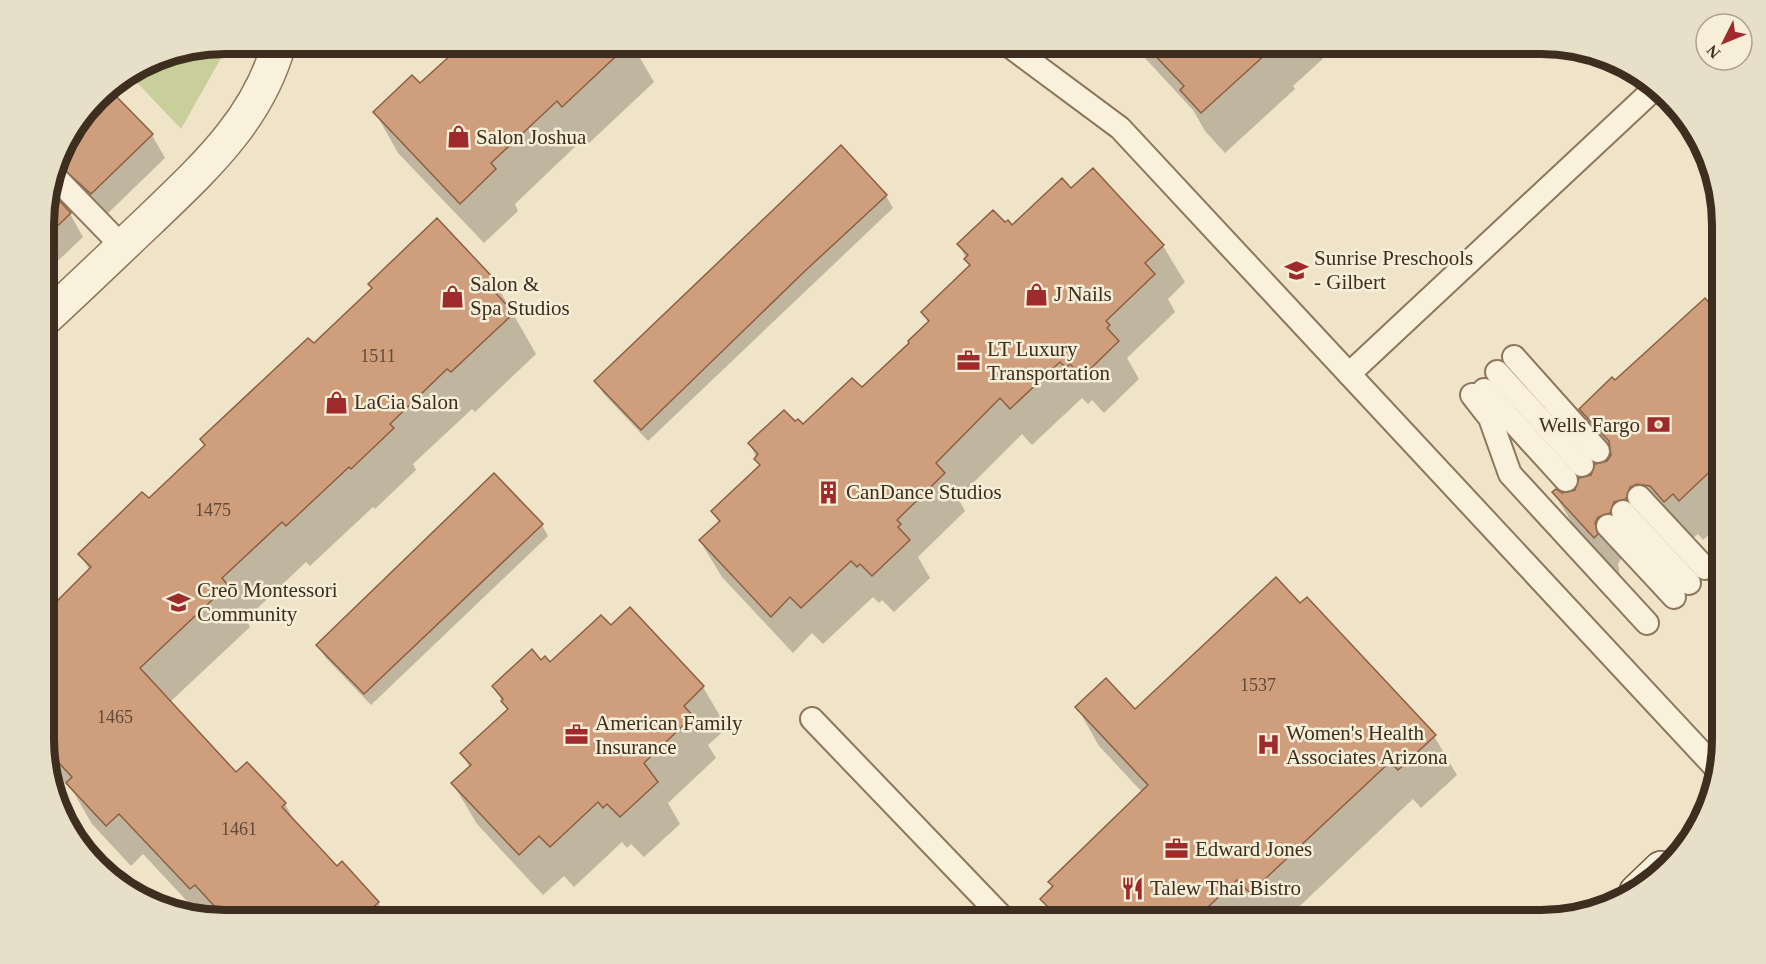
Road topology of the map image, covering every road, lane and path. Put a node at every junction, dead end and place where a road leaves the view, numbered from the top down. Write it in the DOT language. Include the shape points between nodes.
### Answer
graph roads {
  1 [pos="276,54"];
  2 [pos="1020,54"];
  3 [pos="1650,93"];
  4 [pos="60,182"];
  5 [pos="122,246"];
  6 [pos="54,311"];
  7 [pos="1514,357"];
  8 [pos="1497,372"];
  9 [pos="1349,374"];
  10 [pos="1582,466"];
  11 [pos="1690,583"];
  12 [pos="1647,623"];
  13 [pos="812,719"];
  14 [pos="1711,762"];
  15 [pos="995,910"];
  1 -- 5 [label="street" via="262,91 237,132"];
  2 -- 9 [label="lane" via="1119,128"];
  3 -- 9 [label="lane"];
  4 -- 5 [label="lane"];
  5 -- 6 [label="street"];
  7 -- 10 [label="lane"];
  8 -- 10 [label="lane"];
  9 -- 14 [label="lane"];
  10 -- 12 [label="lane" via="1476,391 1510,474"];
  11 -- 11 [label="lane" via="1623,511"];
  13 -- 15 [label="lane"];
}
